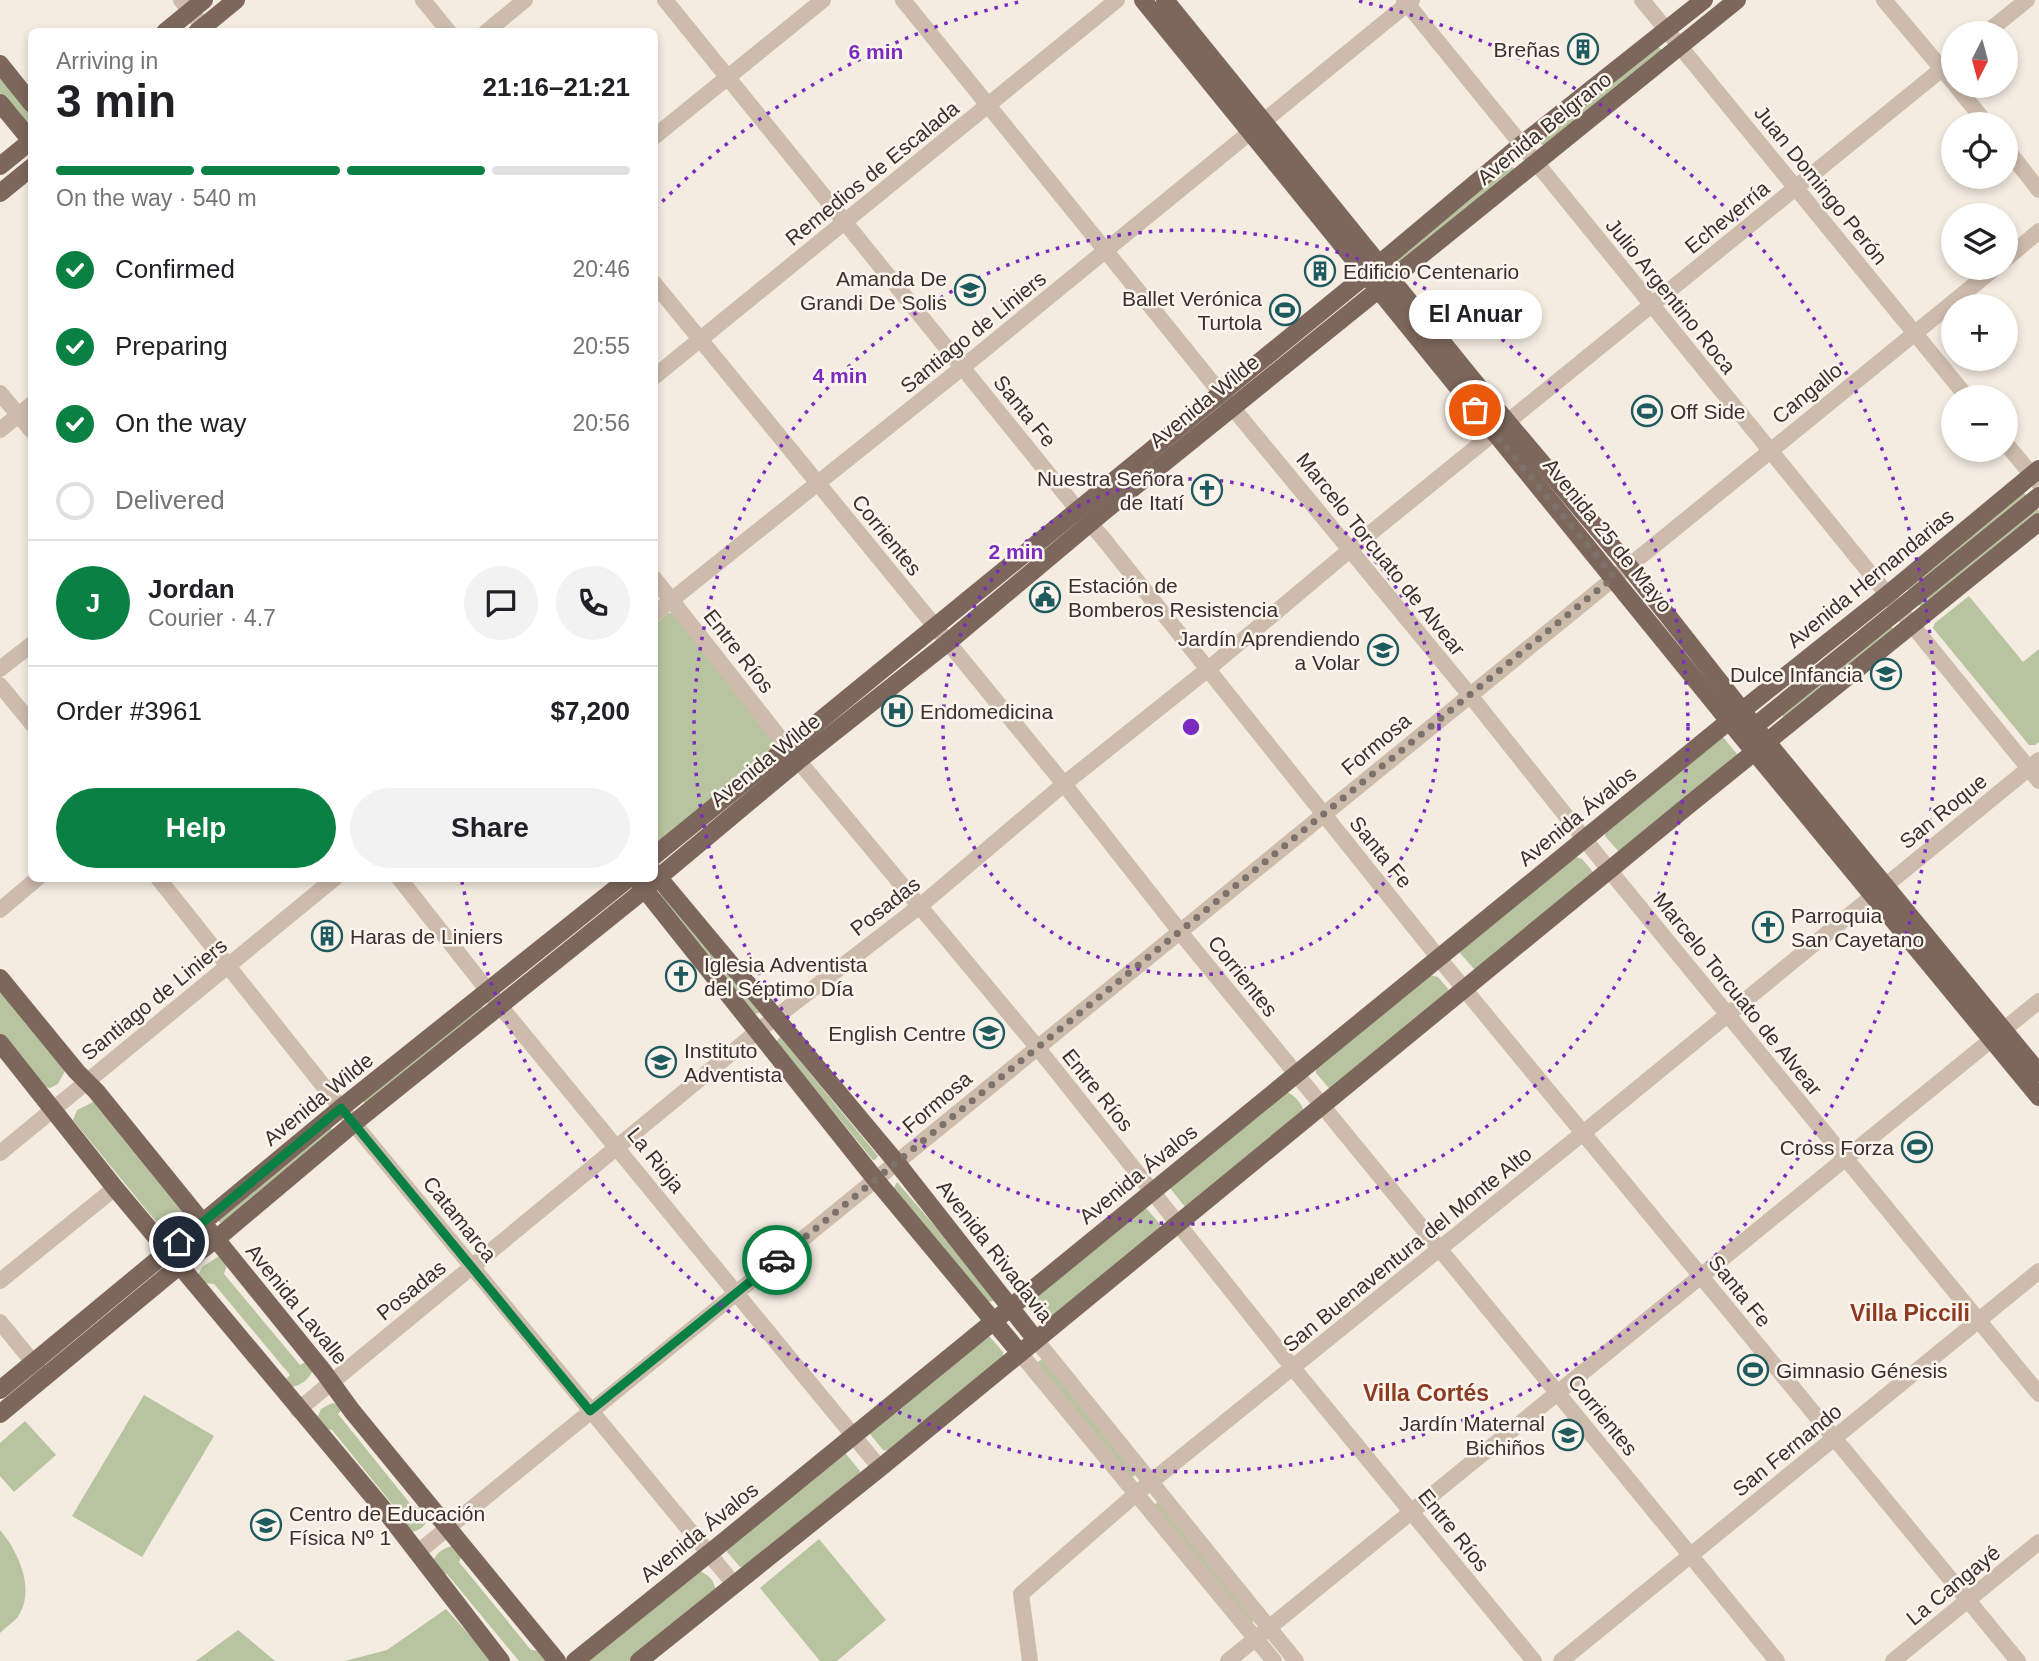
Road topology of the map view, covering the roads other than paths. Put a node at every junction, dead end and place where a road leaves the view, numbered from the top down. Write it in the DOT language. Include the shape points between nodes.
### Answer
graph roads {
  1 [pos="236,0"];
  2 [pos="424,0"];
  3 [pos="525,0"];
  4 [pos="664,0"];
  5 [pos="823,0"];
  6 [pos="903,0"];
  7 [pos="1117,0"];
  8 [pos="1143,0"];
  9 [pos="1165,0"];
  10 [pos="1643,0"];
  11 [pos="1704,0"];
  12 [pos="1737,0"];
  13 [pos="1884,0"];
  14 [pos="2027,0"];
  15 [pos="1408,1"];
  16 [pos="192,4"];
  17 [pos="2001,21"];
  18 [pos="169,28"];
  19 [pos="202,28"];
  20 [pos="205,28"];
  21 [pos="446,28"];
  22 [pos="491,28"];
  23 [pos="1667,31"];
  24 [pos="1680,47"];
  25 [pos="1941,57"];
  26 [pos="0,64"];
  27 [pos="1941,70"];
  28 [pos="726,78"];
  29 [pos="1966,98"];
  30 [pos="28,99"];
  31 [pos="0,103"];
  32 [pos="988,104"];
  33 [pos="1977,112"];
  34 [pos="1256,127"];
  35 [pos="658,133"];
  36 [pos="28,137"];
  37 [pos="28,143"];
  38 [pos="1521,145"];
  39 [pos="2018,163"];
  40 [pos="1536,164"];
  41 [pos="0,166"];
  42 [pos="28,170"];
  43 [pos="1797,188"];
  44 [pos="2039,190"];
  45 [pos="0,192"];
  46 [pos="844,222"];
  47 [pos="2039,231"];
  48 [pos="2018,249"];
  49 [pos="1106,250"];
  50 [pos="1372,269"];
  51 [pos="1980,280"];
  52 [pos="1385,285"];
  53 [pos="658,288"];
  54 [pos="1651,306"];
  55 [pos="1914,334"];
  56 [pos="702,340"];
  57 [pos="963,367"];
  58 [pos="658,374"];
  59 [pos="1957,385"];
  60 [pos="0,393"];
  61 [pos="1227,400"];
  62 [pos="28,407"];
  63 [pos="18,415"];
  64 [pos="28,426"];
  65 [pos="1501,428"];
  66 [pos="0,430"];
  67 [pos="1770,449"];
  68 [pos="2018,457"];
  69 [pos="2036,476"];
  70 [pos="818,483"];
  71 [pos="2039,496"];
  72 [pos="1077,509"];
  73 [pos="2039,522"];
  74 [pos="1090,523"];
  75 [pos="1350,549"];
  76 [pos="1628,565"];
  77 [pos="1614,577"];
  78 [pos="658,583"];
  79 [pos="673,600"];
  80 [pos="1893,602"];
  81 [pos="658,611"];
  82 [pos="1911,624"];
  83 [pos="934,626"];
  84 [pos="947,643"];
  85 [pos="28,647"];
  86 [pos="0,669"];
  87 [pos="1207,670"];
  88 [pos="0,685"];
  89 [pos="1469,694"];
  90 [pos="1736,716"];
  91 [pos="28,719"];
  92 [pos="1755,726"];
  93 [pos="1762,747"];
  94 [pos="793,754"];
  95 [pos="2035,770"];
  96 [pos="1064,785"];
  97 [pos="1324,815"];
  98 [pos="1585,840"];
  99 [pos="658,853"];
  100 [pos="1610,871"];
  101 [pos="658,874"];
  102 [pos="658,876"];
  103 [pos="33,882"];
  104 [pos="161,882"];
  105 [pos="330,882"];
  106 [pos="402,882"];
  107 [pos="624,882"];
  108 [pos="640,884"];
  109 [pos="1880,890"];
  110 [pos="920,906"];
  111 [pos="0,910"];
  112 [pos="1179,931"];
  113 [pos="1438,957"];
  114 [pos="227,966"];
  115 [pos="0,978"];
  116 [pos="1466,989"];
  117 [pos="487,990"];
  118 [pos="2039,1001"];
  119 [pos="500,1006"];
  120 [pos="1727,1014"];
  121 [pos="775,1018"];
  122 [pos="758,1031"];
  123 [pos="1998,1035"];
  124 [pos="0,1044"];
  125 [pos="1037,1047"];
  126 [pos="2039,1073"];
  127 [pos="1296,1074"];
  128 [pos="86,1082"];
  129 [pos="2039,1097"];
  130 [pos="1324,1106"];
  131 [pos="341,1108"];
  132 [pos="52,1110"];
  133 [pos="354,1123"];
  134 [pos="1583,1133"];
  135 [pos="618,1147"];
  136 [pos="0,1153"];
  137 [pos="1847,1159"];
  138 [pos="897,1163"];
  139 [pos="876,1180"];
  140 [pos="115,1188"];
  141 [pos="1152,1191"];
  142 [pos="202,1223"];
  143 [pos="1177,1224"];
  144 [pos="215,1240"];
  145 [pos="1440,1248"];
  146 [pos="168,1252"];
  147 [pos="182,1266"];
  148 [pos="472,1267"];
  149 [pos="2039,1271"];
  150 [pos="1701,1276"];
  151 [pos="0,1281"];
  152 [pos="737,1293"];
  153 [pos="1011,1307"];
  154 [pos="993,1320"];
  155 [pos="0,1322"];
  156 [pos="1979,1322"];
  157 [pos="1036,1340"];
  158 [pos="1020,1353"];
  159 [pos="1293,1368"];
  160 [pos="39,1370"];
  161 [pos="331,1382"];
  162 [pos="0,1390"];
  163 [pos="1558,1394"];
  164 [pos="2039,1394"];
  165 [pos="299,1410"];
  166 [pos="590,1411"];
  167 [pos="0,1414"];
  168 [pos="853,1436"];
  169 [pos="1834,1439"];
  170 [pos="880,1468"];
  171 [pos="1152,1482"];
  172 [pos="1137,1493"];
  173 [pos="1412,1511"];
  174 [pos="448,1528"];
  175 [pos="2039,1542"];
  176 [pos="417,1553"];
  177 [pos="709,1554"];
  178 [pos="1691,1555"];
  179 [pos="734,1584"];
  180 [pos="1967,1600"];
  181 [pos="1262,1632"];
  182 [pos="502,1661"];
  183 [pos="557,1661"];
  184 [pos="575,1661"];
  185 [pos="639,1661"];
  186 [pos="1030,1661"];
  187 [pos="1228,1661"];
  188 [pos="1274,1661"];
  189 [pos="1296,1661"];
  190 [pos="1534,1661"];
  191 [pos="1561,1661"];
  192 [pos="1777,1661"];
  193 [pos="1893,1661"];
  194 [pos="2018,1661"];
  1 -- 20 [label="main road"];
  2 -- 21 [label="street"];
  3 -- 22 [label="street"];
  4 -- 28 [label="street, Santa Fe"];
  5 -- 28 [label="street"];
  6 -- 32 [label="street, Marcelo Torcuato de Alvear"];
  7 -- 32 [label="street, Remedios de Escalada"];
  8 -- 34 [label="main road, Avenida 25 de Mayo"];
  9 -- 34 [label="main road, Avenida 25 de Mayo"];
  10 -- 23 [label="street, Juan Domingo Perón"];
  11 -- 23 [label="main road, Avenida Belgrano"];
  12 -- 24 [label="main road, Avenida Belgrano"];
  13 -- 25 [label="street"];
  14 -- 17 [label="street"];
  15 -- 34 [label="street, Santiago de Liniers"];
  15 -- 38 [label="street, Julio Argentino Roca"];
  16 -- 18 [label="main road"];
  16 -- 19 [label="street"];
  23 -- 24 [label="street, Juan Domingo Perón"];
  23 -- 38 [label="main road, Avenida Belgrano"];
  24 -- 40 [label="main road, Avenida Belgrano"];
  24 -- 43 [label="street, Juan Domingo Perón"];
  26 -- 30 [label="main road"];
  27 -- 43 [label="street, Echeverría"];
  28 -- 35 [label="street"];
  28 -- 46 [label="street, Santa Fe"];
  29 -- 33 [label="street"];
  31 -- 36 [label="main road"];
  32 -- 46 [label="street, Remedios de Escalada"];
  32 -- 49 [label="street, Marcelo Torcuato de Alvear"];
  34 -- 49 [label="street, Santiago de Liniers"];
  34 -- 50 [label="main road, Avenida 25 de Mayo"];
  37 -- 41 [label="main road"];
  38 -- 40 [label="street, Julio Argentino Roca"];
  38 -- 50 [label="main road, Avenida Belgrano"];
  39 -- 44 [label="street"];
  40 -- 52 [label="main road, Avenida Belgrano"];
  40 -- 54 [label="street, Julio Argentino Roca"];
  42 -- 45 [label="main road"];
  43 -- 54 [label="street, Echeverría"];
  43 -- 55 [label="street, Juan Domingo Perón"];
  46 -- 56 [label="street, Remedios de Escalada"];
  46 -- 57 [label="street, Santa Fe"];
  47 -- 48 [label="street"];
  49 -- 57 [label="street, Santiago de Liniers"];
  49 -- 61 [label="street, Marcelo Torcuato de Alvear"];
  50 -- 52 [label="main road, Avenida 25 de Mayo"];
  50 -- 61 [label="main road, Avenida Wilde"];
  51 -- 55 [label="street, Cangallo"];
  52 -- 61 [label="main road, Avenida Wilde"];
  52 -- 65 [label="main road, Avenida 25 de Mayo"];
  53 -- 56 [label="street, Corrientes"];
  54 -- 65 [label="street, Echeverría"];
  54 -- 67 [label="street, Julio Argentino Roca"];
  55 -- 59 [label="street, Juan Domingo Perón"];
  55 -- 67 [label="street, Cangallo"];
  56 -- 58 [label="street, Remedios de Escalada"];
  56 -- 70 [label="street, Corrientes"];
  57 -- 70 [label="street, Santiago de Liniers"];
  57 -- 72 [label="street, Santa Fe"];
  60 -- 63 [label="street"];
  61 -- 72 [label="main road, Avenida Wilde"];
  61 -- 74 [label="main road, Avenida Wilde"];
  61 -- 75 [label="street, Marcelo Torcuato de Alvear"];
  62 -- 63 [label="street"];
  63 -- 64 [label="street"];
  63 -- 66 [label="street"];
  65 -- 75 [label="street, Posadas"];
  65 -- 76 [label="main road, Avenida 25 de Mayo"];
  65 -- 77 [label="main road, Avenida 25 de Mayo"];
  67 -- 76 [label="street, Cangallo"];
  67 -- 80 [label="street, Julio Argentino Roca"];
  68 -- 69 [label="street"];
  69 -- 80 [label="main road, Avenida Hernandarias"];
  70 -- 79 [label="street, Santiago de Liniers"];
  70 -- 83 [label="street, Corrientes"];
  71 -- 80 [label="main road, Avenida Hernandarias"];
  72 -- 74 [label="street, Santa Fe"];
  72 -- 83 [label="main road, Avenida Wilde"];
  73 -- 82 [label="main road"];
  74 -- 84 [label="main road, Avenida Wilde"];
  74 -- 87 [label="street, Santa Fe"];
  75 -- 87 [label="street, Posadas"];
  75 -- 89 [label="street, Marcelo Torcuato de Alvear"];
  76 -- 77 [label="street, Cangallo"];
  76 -- 90 [label="main road, Avenida 25 de Mayo"];
  77 -- 89 [label="street, Formosa"];
  77 -- 90 [label="main road, Avenida 25 de Mayo"];
  78 -- 79 [label="street, Entre Ríos"];
  79 -- 81 [label="street, Santiago de Liniers"];
  79 -- 94 [label="street, Entre Ríos"];
  80 -- 82 [label="street, Julio Argentino Roca"];
  80 -- 90 [label="main road, Avenida Hernandarias"];
  80 -- 92 [label="main road, Avenida Hernandarias"];
  82 -- 93 [label="main road"];
  82 -- 95 [label="street, Julio Argentino Roca"];
  83 -- 84 [label="street, Corrientes"];
  83 -- 94 [label="main road, Avenida Wilde"];
  84 -- 94 [label="main road, Avenida Wilde"];
  84 -- 96 [label="street, Corrientes"];
  85 -- 86 [label="street"];
  87 -- 96 [label="street, Posadas"];
  87 -- 97 [label="street, Santa Fe"];
  88 -- 91 [label="street"];
  89 -- 97 [label="street, Formosa"];
  89 -- 98 [label="street, Marcelo Torcuato de Alvear"];
  90 -- 92 [label="main road, Avenida 25 de Mayo"];
  90 -- 93 [label="main road, Avenida 25 de Mayo"];
  90 -- 98 [label="main road, Avenida Ávalos"];
  92 -- 93 [label="main road, Avenida 25 de Mayo"];
  93 -- 100 [label="main road"];
  93 -- 109 [label="main road, Avenida 25 de Mayo"];
  94 -- 99 [label="main road, Avenida Wilde"];
  94 -- 101 [label="main road, Avenida Wilde"];
  94 -- 110 [label="street, Entre Ríos"];
  95 -- 109 [label="street, San Roque"];
  96 -- 110 [label="street, Posadas"];
  96 -- 112 [label="street, Corrientes"];
  97 -- 112 [label="street, Formosa"];
  97 -- 113 [label="street, Santa Fe"];
  98 -- 100 [label="street, Marcelo Torcuato de Alvear"];
  98 -- 113 [label="main road, Avenida Ávalos"];
  100 -- 116 [label="main road"];
  100 -- 120 [label="street, Marcelo Torcuato de Alvear"];
  102 -- 121 [label="main road, Avenida Rivadavia"];
  103 -- 111 [label="street"];
  104 -- 114 [label="street, Catamarca"];
  105 -- 114 [label="street, Santiago de Liniers"];
  106 -- 117 [label="street, La Rioja"];
  107 -- 117 [label="main road, Avenida Wilde"];
  108 -- 119 [label="main road, Avenida Wilde"];
  108 -- 122 [label="main road, Avenida Rivadavia"];
  109 -- 120 [label="street, San Buenaventura del Monte Alto"];
  109 -- 123 [label="main road, Avenida 25 de Mayo"];
  110 -- 121 [label="street, Posadas"];
  110 -- 125 [label="street, Entre Ríos"];
  112 -- 125 [label="street, Formosa"];
  112 -- 127 [label="street, Corrientes"];
  113 -- 116 [label="street, Santa Fe"];
  113 -- 127 [label="main road, Avenida Ávalos"];
  114 -- 128 [label="street, Santiago de Liniers"];
  114 -- 131 [label="street, Catamarca"];
  115 -- 128 [label="main road, Avenida Lavalle"];
  116 -- 130 [label="main road"];
  116 -- 134 [label="street, Santa Fe"];
  117 -- 119 [label="street, La Rioja"];
  117 -- 131 [label="main road, Avenida Wilde"];
  118 -- 123 [label="street"];
  119 -- 133 [label="main road, Avenida Wilde"];
  119 -- 135 [label="street, La Rioja"];
  120 -- 134 [label="street, San Buenaventura del Monte Alto"];
  120 -- 137 [label="street, Marcelo Torcuato de Alvear"];
  121 -- 122 [label="street, Posadas"];
  121 -- 138 [label="main road, Avenida Rivadavia"];
  122 -- 135 [label="street, Posadas"];
  122 -- 139 [label="main road, Avenida Rivadavia"];
  123 -- 126 [label="main road, Avenida 25 de Mayo"];
  123 -- 129 [label="main road, Avenida 25 de Mayo"];
  123 -- 137 [label="street"];
  124 -- 132 [label="main road"];
  125 -- 138 [label="street, Formosa"];
  125 -- 141 [label="street, Entre Ríos"];
  127 -- 130 [label="street, Corrientes"];
  127 -- 141 [label="main road, Avenida Ávalos"];
  128 -- 132 [label="street, Santiago de Liniers"];
  128 -- 142 [label="main road, Avenida Lavalle"];
  130 -- 143 [label="main road"];
  130 -- 145 [label="street, Corrientes"];
  131 -- 133 [label="street, Catamarca"];
  131 -- 142 [label="main road, Avenida Wilde"];
  132 -- 136 [label="street, Santiago de Liniers"];
  132 -- 140 [label="main road"];
  133 -- 144 [label="main road, Avenida Wilde"];
  133 -- 148 [label="street, Catamarca"];
  134 -- 145 [label="street, San Buenaventura del Monte Alto"];
  134 -- 150 [label="street, Santa Fe"];
  135 -- 148 [label="street, Posadas"];
  135 -- 152 [label="street, La Rioja"];
  137 -- 150 [label="street"];
  137 -- 156 [label="street, Marcelo Torcuato de Alvear"];
  138 -- 139 [label="street, Formosa"];
  138 -- 153 [label="main road, Avenida Rivadavia"];
  139 -- 152 [label="street, Formosa"];
  139 -- 154 [label="main road, Avenida Rivadavia"];
  140 -- 146 [label="main road"];
  140 -- 151 [label="street"];
  141 -- 143 [label="street, Entre Ríos"];
  141 -- 153 [label="main road, Avenida Ávalos"];
  142 -- 144 [label="main road, Avenida Lavalle"];
  142 -- 146 [label="main road, Avenida Wilde"];
  143 -- 157 [label="main road"];
  143 -- 159 [label="street, Entre Ríos"];
  144 -- 147 [label="main road, Avenida Wilde"];
  144 -- 161 [label="main road, Avenida Lavalle"];
  145 -- 159 [label="street, San Buenaventura del Monte Alto"];
  145 -- 163 [label="street, Corrientes"];
  146 -- 147 [label="main road"];
  146 -- 160 [label="main road, Avenida Wilde"];
  147 -- 160 [label="main road, Avenida Wilde"];
  147 -- 165 [label="main road"];
  148 -- 161 [label="street, Posadas"];
  148 -- 166 [label="street, Catamarca"];
  149 -- 156 [label="street, San Fernando"];
  150 -- 163 [label="street"];
  150 -- 169 [label="street, Santa Fe"];
  152 -- 166 [label="street, Formosa"];
  152 -- 168 [label="street, La Rioja"];
  153 -- 154 [label="main road, Avenida Ávalos"];
  153 -- 157 [label="main road, Avenida Rivadavia"];
  154 -- 158 [label="main road, Avenida Rivadavia"];
  154 -- 168 [label="main road, Avenida Ávalos"];
  155 -- 160 [label="street"];
  156 -- 164 [label="street, Marcelo Torcuato de Alvear"];
  156 -- 169 [label="street, San Fernando"];
  157 -- 158 [label="main road"];
  157 -- 171 [label="street, Avenida Rivadavia"];
  158 -- 170 [label="main road"];
  158 -- 172 [label="street, Avenida Rivadavia"];
  159 -- 171 [label="street, San Buenaventura del Monte Alto"];
  159 -- 173 [label="street, Entre Ríos"];
  160 -- 162 [label="main road"];
  160 -- 167 [label="main road"];
  161 -- 165 [label="street, Posadas"];
  161 -- 174 [label="main road, Avenida Lavalle"];
  163 -- 173 [label="street"];
  163 -- 178 [label="street, Corrientes"];
  165 -- 176 [label="main road"];
  166 -- 174 [label="street, Formosa"];
  166 -- 177 [label="street, Catamarca"];
  168 -- 170 [label="street, La Rioja"];
  168 -- 177 [label="main road, Avenida Ávalos"];
  169 -- 178 [label="street, San Fernando"];
  169 -- 180 [label="street, Santa Fe"];
  170 -- 179 [label="main road"];
  171 -- 172 [label="street, San Buenaventura del Monte Alto"];
  171 -- 181 [label="street, Avenida Rivadavia"];
  172 -- 181 [label="street, Avenida Rivadavia"];
  172 -- 186 [label="street, San Buenaventura del Monte Alto" via="1021,1594"];
  173 -- 181 [label="street"];
  173 -- 190 [label="street, Entre Ríos"];
  174 -- 176 [label="street, Formosa"];
  174 -- 183 [label="main road, Avenida Lavalle"];
  175 -- 180 [label="street, La Cangayé"];
  176 -- 182 [label="main road"];
  177 -- 179 [label="street, Catamarca"];
  177 -- 184 [label="main road, Avenida Ávalos"];
  178 -- 191 [label="street, San Fernando"];
  178 -- 192 [label="street, Corrientes"];
  179 -- 185 [label="main road"];
  180 -- 193 [label="street, La Cangayé"];
  180 -- 194 [label="street, Santa Fe"];
  181 -- 187 [label="street"];
  181 -- 188 [label="street, Avenida Rivadavia"];
  181 -- 189 [label="street, Avenida Rivadavia"];
}
